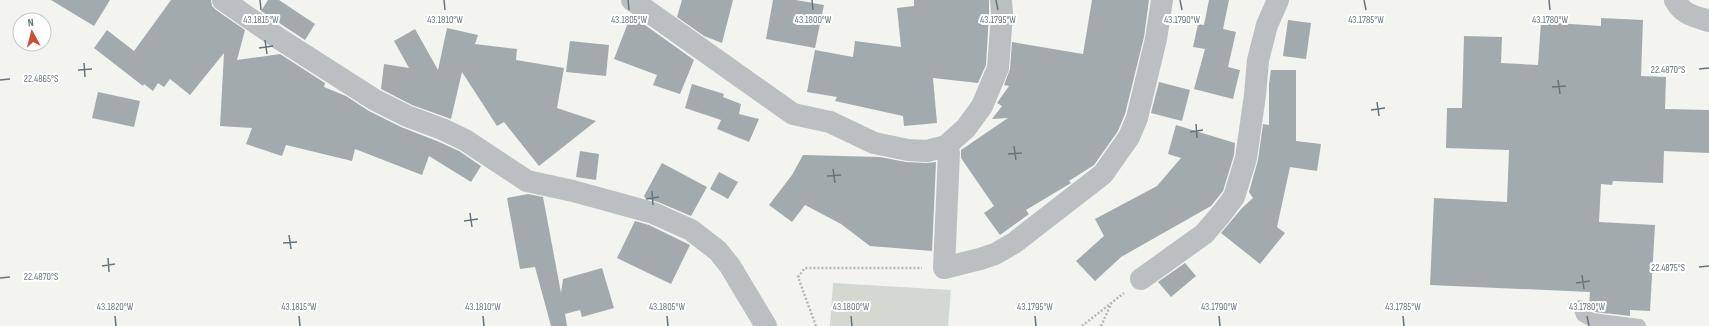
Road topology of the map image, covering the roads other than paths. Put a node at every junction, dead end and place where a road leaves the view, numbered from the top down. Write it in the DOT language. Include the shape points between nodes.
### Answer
graph roads {
  1 [pos="223,0"];
  2 [pos="632,0"];
  3 [pos="1001,0"];
  4 [pos="1162,0"];
  5 [pos="1278,0"];
  6 [pos="1675,0"];
  7 [pos="1709,21"];
  8 [pos="946,146"];
  9 [pos="1141,278"];
  10 [pos="1580,307"];
  11 [pos="761,322"];
  12 [pos="1639,326"];
  1 -- 11 [label="street" via="375,100 406,116 465,140 527,181 653,213 691,230 718,251 730,266"];
  2 -- 8 [label="street" via="793,114 830,122 874,143 927,151"];
  3 -- 8 [label="street" via="998,68 982,106 966,128"];
  4 -- 8 [label="street" via="1156,40 1137,118 1129,137 1110,166 1014,243 980,260 944,268 949,153"];
  5 -- 9 [label="street" via="1267,25 1258,60 1246,158 1234,197 1204,234"];
  6 -- 7 [label="street" via="1680,9"];
  10 -- 12 [label="lane" via="1583,315 1592,320"];
}
